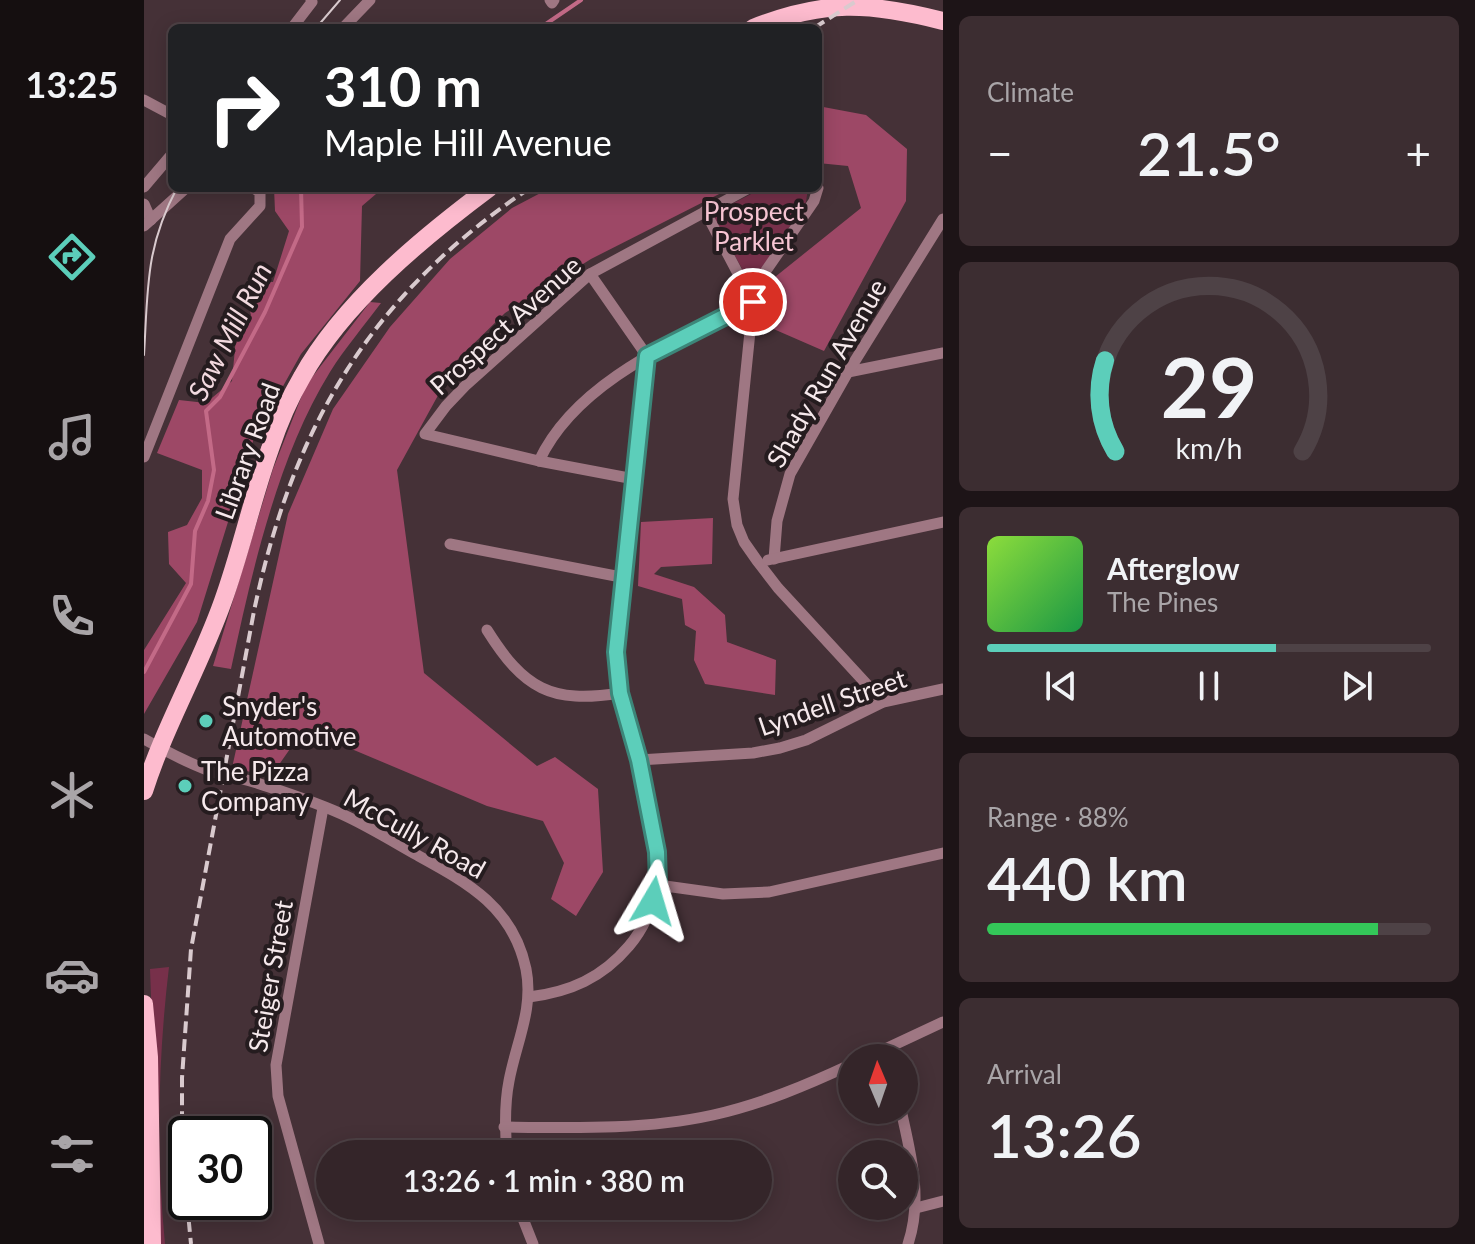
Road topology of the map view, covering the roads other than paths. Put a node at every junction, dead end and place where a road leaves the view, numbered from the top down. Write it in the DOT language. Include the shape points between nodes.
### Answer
graph roads {
  1 [pos="370,0"];
  2 [pos="312,1"];
  3 [pos="943,21"];
  4 [pos="295,24"];
  5 [pos="347,24"];
  6 [pos="761,24"];
  7 [pos="144,100"];
  8 [pos="168,113"];
  9 [pos="168,159"];
  10 [pos="144,187"];
  11 [pos="182,192"];
  12 [pos="257,192"];
  13 [pos="484,192"];
  14 [pos="741,192"];
  15 [pos="817,192"];
  16 [pos="144,204"];
  17 [pos="705,211"];
  18 [pos="943,219"];
  19 [pos="147,223"];
  20 [pos="590,274"];
  21 [pos="753,302"];
  22 [pos="943,353"];
  23 [pos="647,356"];
  24 [pos="848,372"];
  25 [pos="144,457"];
  26 [pos="539,461"];
  27 [pos="634,479"];
  28 [pos="943,522"];
  29 [pos="450,544"];
  30 [pos="774,559"];
  31 [pos="758,562"];
  32 [pos="626,578"];
  33 [pos="487,630"];
  34 [pos="943,689"];
  35 [pos="620,693"];
  36 [pos="883,702"];
  37 [pos="151,743"];
  38 [pos="639,760"];
  39 [pos="144,791"];
  40 [pos="323,808"];
  41 [pos="943,853"];
  42 [pos="658,885"];
  43 [pos="529,997"];
  44 [pos="144,1004"];
  45 [pos="943,1022"];
  46 [pos="903,1044"];
  47 [pos="838,1070"];
  48 [pos="504,1127"];
  49 [pos="505,1140"];
  50 [pos="943,1201"];
  51 [pos="918,1207"];
  52 [pos="524,1220"];
  53 [pos="913,1220"];
  54 [pos="152,1244"];
  55 [pos="319,1244"];
  56 [pos="533,1244"];
  57 [pos="908,1244"];
  1 -- 5 [label="street"];
  2 -- 4 [label="street"];
  3 -- 6 [label="main road" via="832,0 795,7"];
  7 -- 8 [label="street"];
  9 -- 10 [label="street"];
  11 -- 19 [label="street"];
  12 -- 25 [label="street" via="260,206 230,239"];
  13 -- 37 [label="main road, Library Road" via="364,297 301,377 269,451 207,644"];
  14 -- 17 [label="street, Prospect Avenue"];
  15 -- 21 [label="street" via="763,275"];
  16 -- 19 [label="street"];
  17 -- 20 [label="street, Prospect Avenue"];
  17 -- 21 [label="street"];
  18 -- 24 [label="street, Shady Run Avenue"];
  20 -- 23 [label="street"];
  20 -- 26 [label="street, Prospect Avenue" via="465,386 425,434"];
  21 -- 23 [label="street"];
  21 -- 31 [label="street" via="733,499 737,525"];
  22 -- 24 [label="street"];
  23 -- 26 [label="street" via="566,419"];
  23 -- 27 [label="street"];
  24 -- 30 [label="street, Shady Run Avenue" via="790,474 777,521"];
  26 -- 27 [label="street"];
  27 -- 32 [label="street"];
  28 -- 30 [label="street"];
  29 -- 32 [label="street"];
  30 -- 31 [label="street"];
  31 -- 36 [label="street"];
  32 -- 35 [label="street" via="616,652"];
  33 -- 35 [label="street" via="516,670 549,692 571,698"];
  34 -- 36 [label="street, Lyndell Street"];
  35 -- 38 [label="street"];
  36 -- 38 [label="street, Lyndell Street" via="780,748"];
  37 -- 39 [label="main road, Library Road"];
  37 -- 40 [label="street, McCully Road" via="212,772"];
  38 -- 42 [label="street"];
  40 -- 43 [label="street, McCully Road" via="480,892 516,939"];
  40 -- 55 [label="street, Steiger Street" via="276,1065 278,1096"];
  41 -- 42 [label="street" via="769,892 723,894"];
  42 -- 43 [label="street" via="634,940 619,958 577,986"];
  43 -- 48 [label="street, McCully Road" via="509,1078"];
  44 -- 54 [label="main road"];
  45 -- 46 [label="street"];
  47 -- 48 [label="street" via="764,1101 675,1122"];
  48 -- 49 [label="street, McCully Road"];
  50 -- 51 [label="street"];
  52 -- 56 [label="street"];
  53 -- 57 [label="street"];
}
